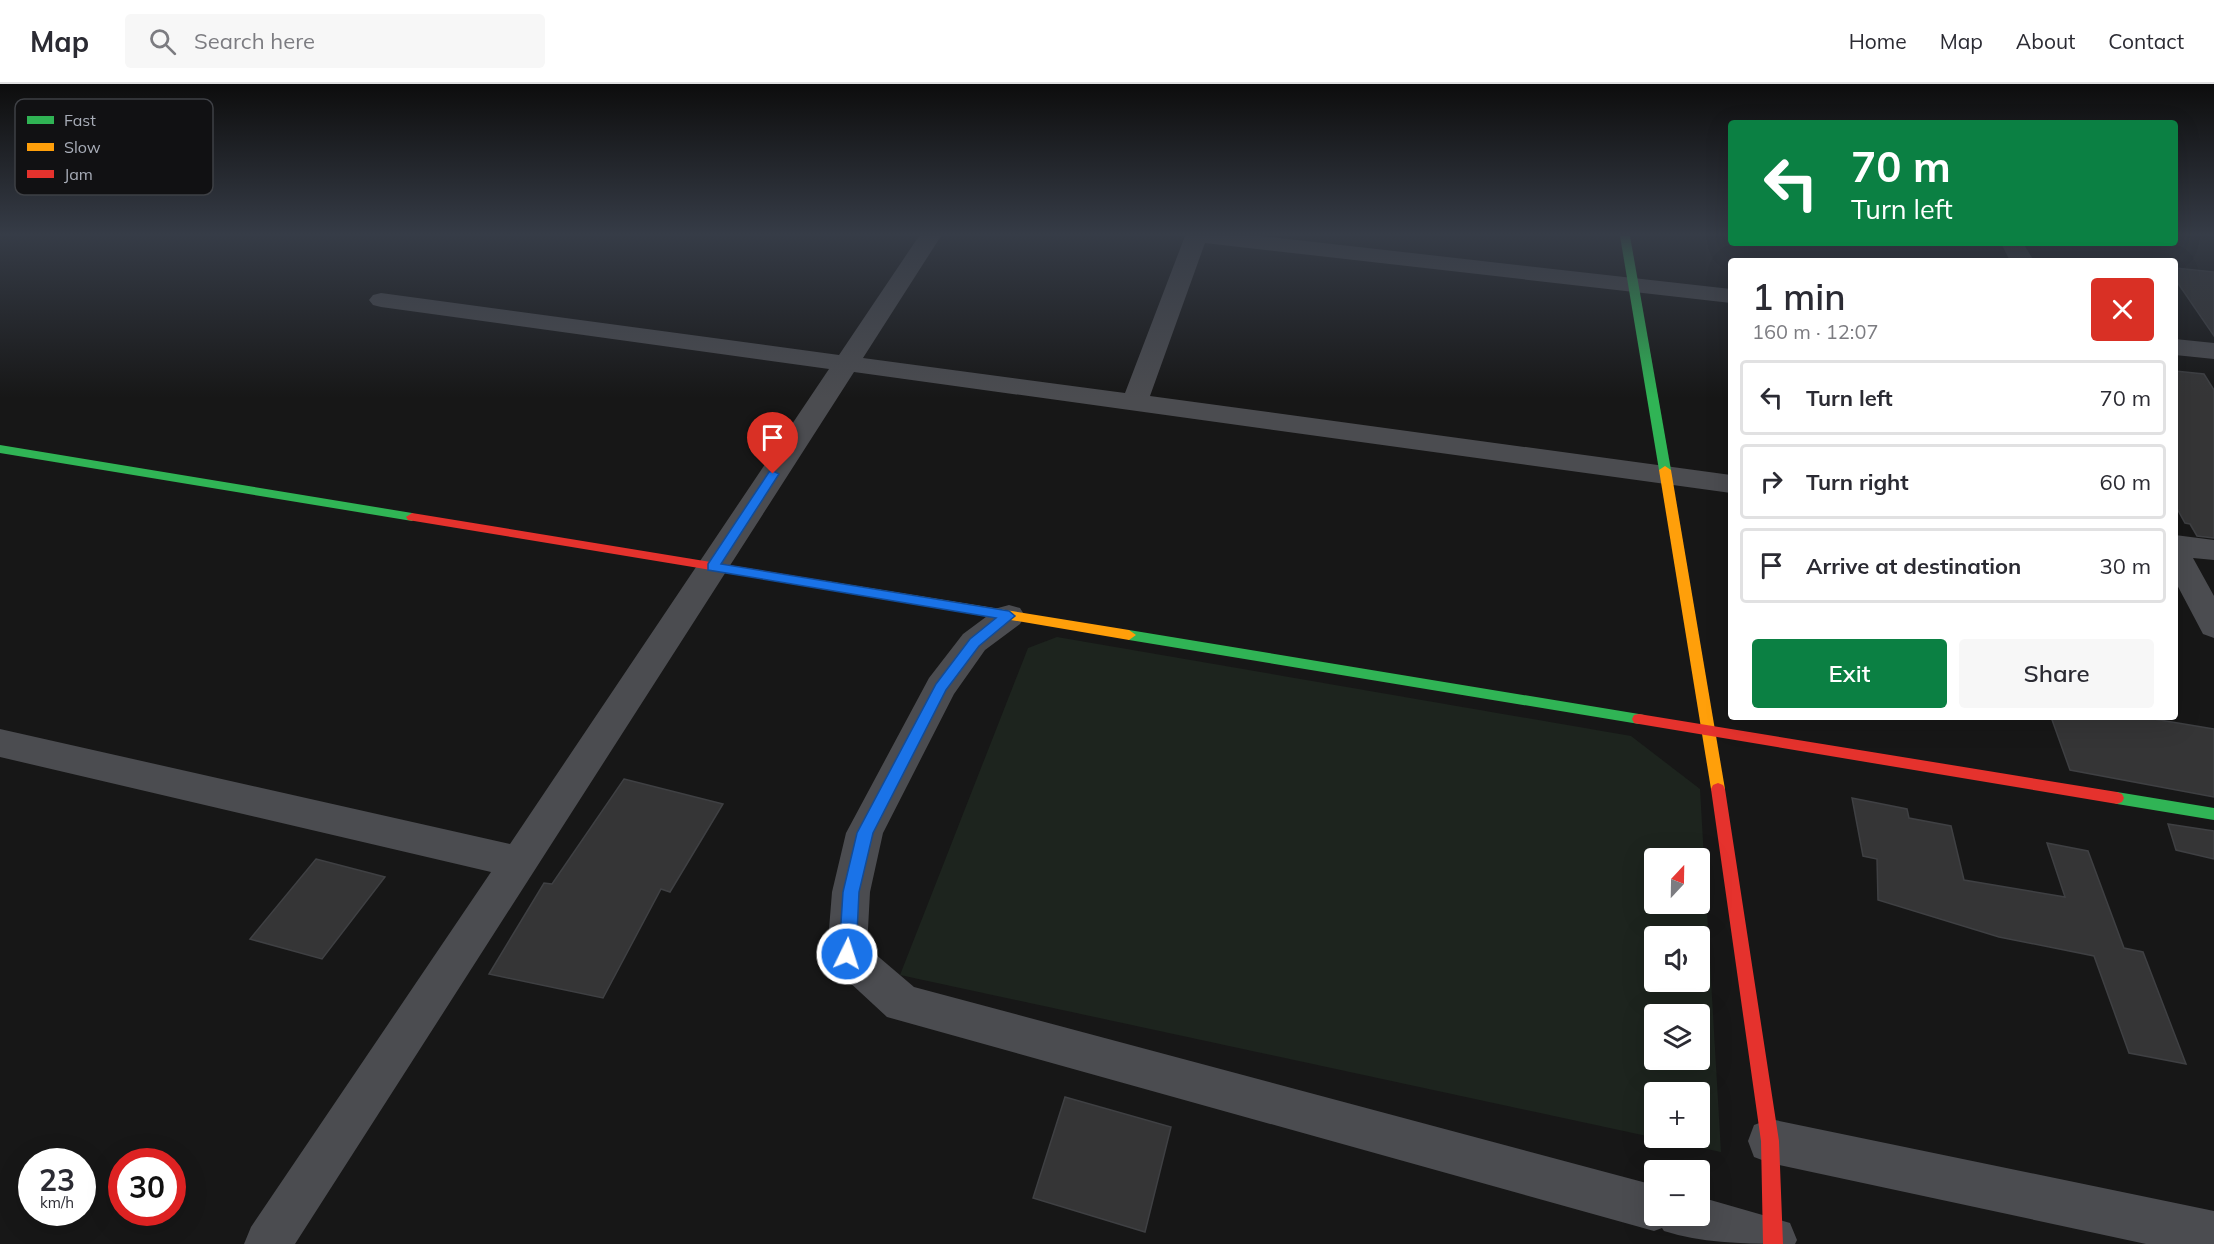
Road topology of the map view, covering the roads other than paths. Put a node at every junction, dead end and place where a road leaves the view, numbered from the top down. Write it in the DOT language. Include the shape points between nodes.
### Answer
graph roads {
  1 [pos="894,290"];
  2 [pos="1176,290"];
  3 [pos="1633,290"];
  4 [pos="1678,290"];
  5 [pos="1728,296"];
  6 [pos="381,300"];
  7 [pos="2178,347"];
  8 [pos="2214,351"];
  9 [pos="846,363"];
  10 [pos="1134,403"];
  11 [pos="0,449"];
  12 [pos="1666,475"];
  13 [pos="1728,484"];
  14 [pos="2178,545"];
  15 [pos="2214,550"];
  16 [pos="2178,558"];
  17 [pos="713,567"];
  18 [pos="1009,616"];
  19 [pos="2214,626"];
  20 [pos="1710,731"];
  21 [pos="0,743"];
  22 [pos="2214,814"];
  23 [pos="519,862"];
  24 [pos="1770,1141"];
  25 [pos="1644,1205"];
  26 [pos="1710,1224"];
  27 [pos="2214,1235"];
  28 [pos="1773,1242"];
  29 [pos="268,1244"];
  1 -- 9 [label="street"];
  2 -- 10 [label="street"];
  3 -- 12 [label="street"];
  4 -- 5 [label="street"];
  6 -- 9 [label="street"];
  7 -- 8 [label="street"];
  9 -- 10 [label="street"];
  9 -- 17 [label="street"];
  10 -- 12 [label="street"];
  11 -- 17 [label="street"];
  12 -- 13 [label="street"];
  12 -- 20 [label="street"];
  14 -- 15 [label="street"];
  16 -- 19 [label="street"];
  17 -- 18 [label="street"];
  17 -- 23 [label="street"];
  18 -- 20 [label="street"];
  18 -- 25 [label="street" via="974,642 941,687 865,833 851,892 847,954 902,1003"];
  20 -- 22 [label="street"];
  20 -- 24 [label="street"];
  21 -- 23 [label="street"];
  23 -- 29 [label="street"];
  24 -- 27 [label="street"];
  24 -- 28 [label="street"];
  26 -- 28 [label="street"];
}
